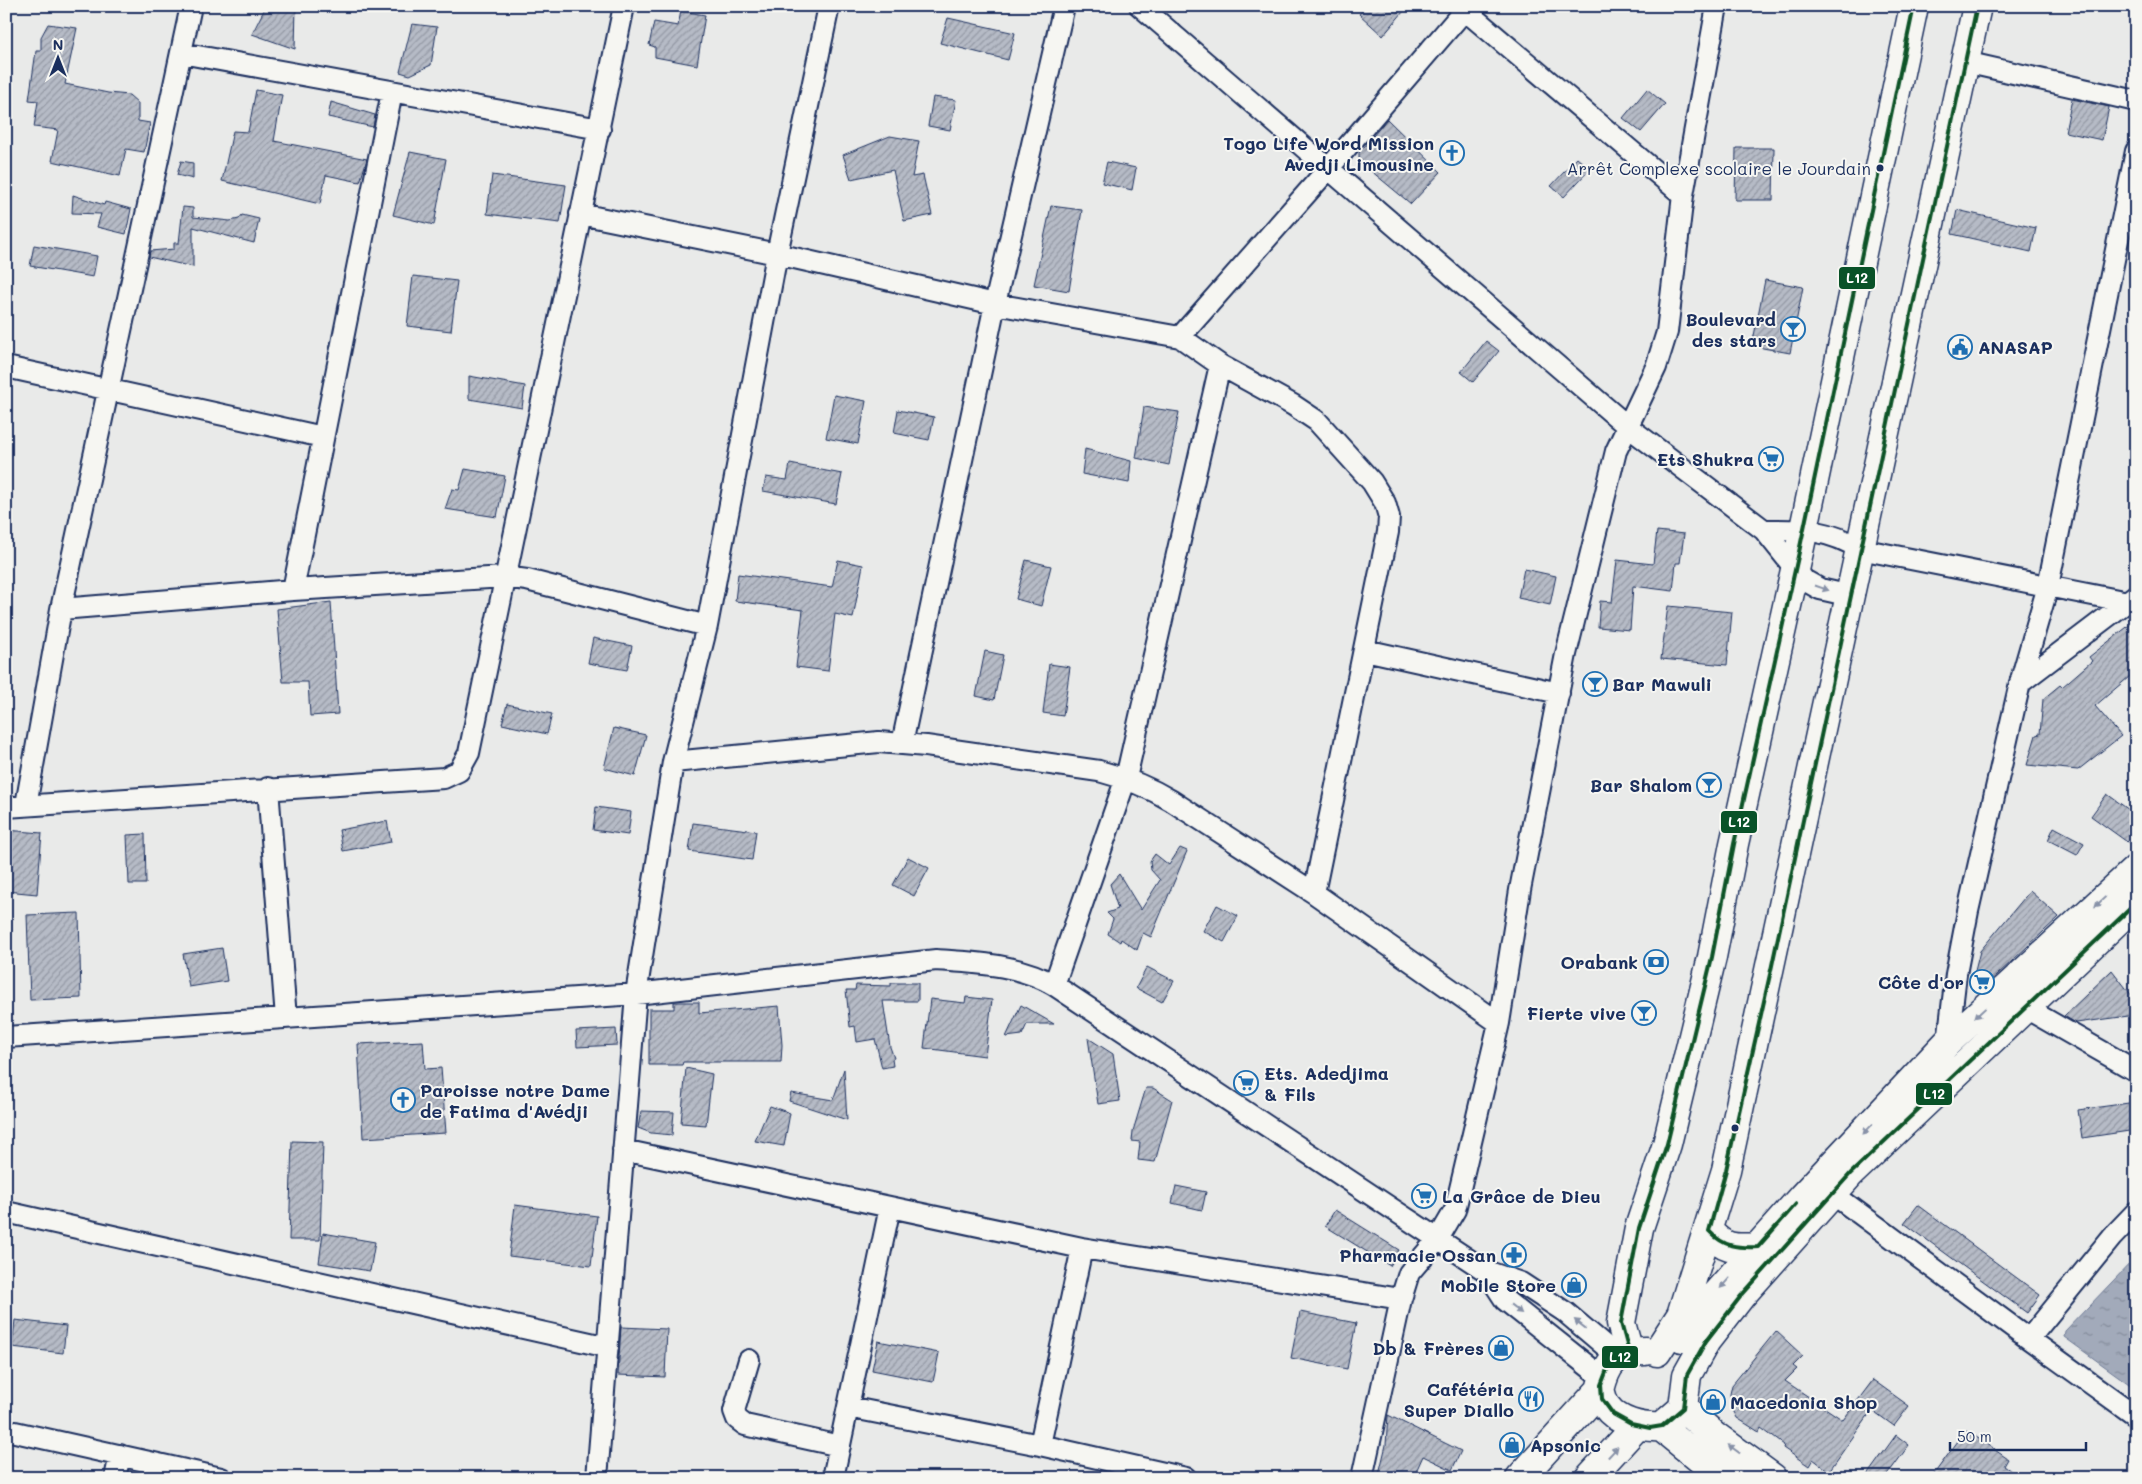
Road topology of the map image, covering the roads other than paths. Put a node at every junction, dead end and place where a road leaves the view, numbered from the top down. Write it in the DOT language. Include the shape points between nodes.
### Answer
graph roads {
  1 [pos="191,6"];
  2 [pos="624,6"];
  3 [pos="829,6"];
  4 [pos="1064,6"];
  5 [pos="1140,6"];
  6 [pos="1717,6"];
  7 [pos="1914,6"];
  8 [pos="1977,6"];
  9 [pos="1464,8"];
  10 [pos="181,53"];
  11 [pos="1965,62"];
  12 [pos="392,92"];
  13 [pos="2136,101"];
  14 [pos="600,129"];
  15 [pos="2136,151"];
  16 [pos="1329,168"];
  17 [pos="1683,195"];
  18 [pos="580,214"];
  19 [pos="777,254"];
  20 [pos="995,304"];
  21 [pos="1180,337"];
  22 [pos="1220,365"];
  23 [pos="6,367"];
  24 [pos="108,389"];
  25 [pos="1627,426"];
  26 [pos="323,437"];
  27 [pos="1764,530"];
  28 [pos="1803,530"];
  29 [pos="1860,549"];
  30 [pos="1794,569"];
  31 [pos="504,577"];
  32 [pos="2048,586"];
  33 [pos="292,590"];
  34 [pos="1850,596"];
  35 [pos="2132,598"];
  36 [pos="61,609"];
  37 [pos="707,626"];
  38 [pos="1365,650"];
  39 [pos="2020,683"];
  40 [pos="1559,693"];
  41 [pos="902,744"];
  42 [pos="673,762"];
  43 [pos="1126,778"];
  44 [pos="268,788"];
  45 [pos="16,806"];
  46 [pos="2136,869"];
  47 [pos="1314,893"];
  48 [pos="2136,903"];
  49 [pos="1054,985"];
  50 [pos="636,994"];
  51 [pos="2024,1007"];
  52 [pos="286,1018"];
  53 [pos="1499,1023"];
  54 [pos="6,1037"];
  55 [pos="1948,1042"];
  56 [pos="2136,1071"];
  57 [pos="623,1150"];
  58 [pos="1833,1194"];
  59 [pos="890,1207"];
  60 [pos="6,1212"];
  61 [pos="2136,1212"];
  62 [pos="1709,1227"];
  63 [pos="1438,1239"];
  64 [pos="1758,1247"];
  65 [pos="1082,1248"];
  66 [pos="1486,1271"];
  67 [pos="1401,1299"];
  68 [pos="2029,1339"];
  69 [pos="608,1347"];
  70 [pos="749,1360"];
  71 [pos="1671,1361"];
  72 [pos="1612,1369"];
  73 [pos="848,1407"];
  74 [pos="1683,1408"];
  75 [pos="2136,1416"];
  76 [pos="1649,1426"];
  77 [pos="6,1430"];
  78 [pos="1040,1445"];
  79 [pos="840,1446"];
  80 [pos="120,1455"];
  81 [pos="114,1478"];
  82 [pos="221,1478"];
  83 [pos="597,1478"];
  84 [pos="834,1478"];
  85 [pos="1186,1478"];
  86 [pos="1362,1478"];
  87 [pos="1520,1478"];
  88 [pos="1589,1478"];
  89 [pos="1727,1478"];
  90 [pos="1773,1478"];
  1 -- 10 [label="street"];
  2 -- 14 [label="street"];
  3 -- 19 [label="street"];
  4 -- 20 [label="street"];
  5 -- 16 [label="street"];
  6 -- 17 [label="street"];
  7 -- 28 [label="main road"];
  8 -- 11 [label="main road"];
  9 -- 16 [label="street"];
  9 -- 17 [label="street"];
  10 -- 12 [label="street"];
  10 -- 24 [label="street"];
  11 -- 13 [label="street"];
  11 -- 29 [label="main road"];
  12 -- 14 [label="street"];
  12 -- 26 [label="street"];
  14 -- 18 [label="street"];
  15 -- 32 [label="street"];
  16 -- 21 [label="street"];
  16 -- 25 [label="street"];
  17 -- 25 [label="street" via="1666,332 1656,367"];
  18 -- 19 [label="street"];
  18 -- 31 [label="street"];
  19 -- 20 [label="street"];
  19 -- 37 [label="street"];
  20 -- 21 [label="street"];
  20 -- 41 [label="street"];
  21 -- 22 [label="street"];
  22 -- 38 [label="street" via="1317,421 1372,482 1385,503 1389,517 1388,532"];
  22 -- 43 [label="street"];
  23 -- 24 [label="street"];
  24 -- 26 [label="street"];
  24 -- 36 [label="street"];
  25 -- 27 [label="street"];
  25 -- 40 [label="street" via="1616,451"];
  26 -- 33 [label="street"];
  27 -- 28 [label="street"];
  27 -- 30 [label="street"];
  28 -- 29 [label="street" via="1843,538"];
  28 -- 30 [label="main road"];
  29 -- 32 [label="street"];
  29 -- 34 [label="main road"];
  30 -- 34 [label="street, one-way" via="1804,580 1820,589"];
  30 -- 72 [label="main road" via="1708,975 1667,1144 1640,1228"];
  31 -- 33 [label="street"];
  31 -- 37 [label="street"];
  31 -- 44 [label="street" via="469,753 459,771 444,778"];
  32 -- 35 [label="street"];
  32 -- 39 [label="street"];
  33 -- 36 [label="street"];
  34 -- 62 [label="main road" via="1726,1170"];
  35 -- 39 [label="street"];
  36 -- 45 [label="street"];
  37 -- 42 [label="street"];
  38 -- 40 [label="street"];
  38 -- 47 [label="street"];
  39 -- 55 [label="street" via="1968,912"];
  40 -- 53 [label="street" via="1520,890"];
  41 -- 42 [label="street" via="879,742"];
  41 -- 43 [label="street" via="1099,771"];
  42 -- 50 [label="street"];
  43 -- 47 [label="street" via="1172,801"];
  43 -- 49 [label="street"];
  44 -- 45 [label="street"];
  44 -- 52 [label="street"];
  46 -- 55 [label="main road, one-way"];
  47 -- 53 [label="street"];
  48 -- 51 [label="main road"];
  49 -- 50 [label="street" via="1039,976 1016,970 936,960"];
  49 -- 63 [label="street"];
  50 -- 52 [label="street"];
  50 -- 57 [label="street"];
  51 -- 56 [label="street"];
  51 -- 58 [label="main road"];
  52 -- 54 [label="street"];
  53 -- 63 [label="street" via="1454,1210"];
  55 -- 64 [label="main road, one-way"];
  57 -- 59 [label="street"];
  57 -- 69 [label="street"];
  58 -- 68 [label="street"];
  58 -- 71 [label="main road" via="1706,1341"];
  59 -- 65 [label="street"];
  59 -- 73 [label="street"];
  60 -- 69 [label="street"];
  61 -- 68 [label="street"];
  62 -- 64 [label="main road" via="1722,1244 1737,1248"];
  62 -- 71 [label="main road" via="1681,1315"];
  63 -- 66 [label="street"];
  63 -- 67 [label="street" via="1409,1273"];
  64 -- 71 [label="main road, one-way" via="1707,1304"];
  65 -- 67 [label="street"];
  65 -- 78 [label="street"];
  66 -- 72 [label="street, one-way" via="1505,1300"];
  72 -- 66 [label="street, one-way" via="1565,1312 1521,1283"];
  67 -- 86 [label="street"];
  68 -- 75 [label="street"];
  69 -- 83 [label="street"];
  70 -- 79 [label="street" via="734,1412 737,1419 745,1425"];
  71 -- 72 [label="main road"];
  71 -- 74 [label="main road"];
  72 -- 76 [label="main road" via="1606,1406 1617,1415"];
  72 -- 87 [label="main road"];
  73 -- 78 [label="street"];
  73 -- 79 [label="street"];
  74 -- 76 [label="main road"];
  90 -- 74 [label="main road, one-way"];
  88 -- 76 [label="main road, one-way"];
  76 -- 89 [label="main road"];
  77 -- 80 [label="street"];
  78 -- 85 [label="street"];
  79 -- 84 [label="street"];
  80 -- 81 [label="street"];
  80 -- 82 [label="street"];
}
